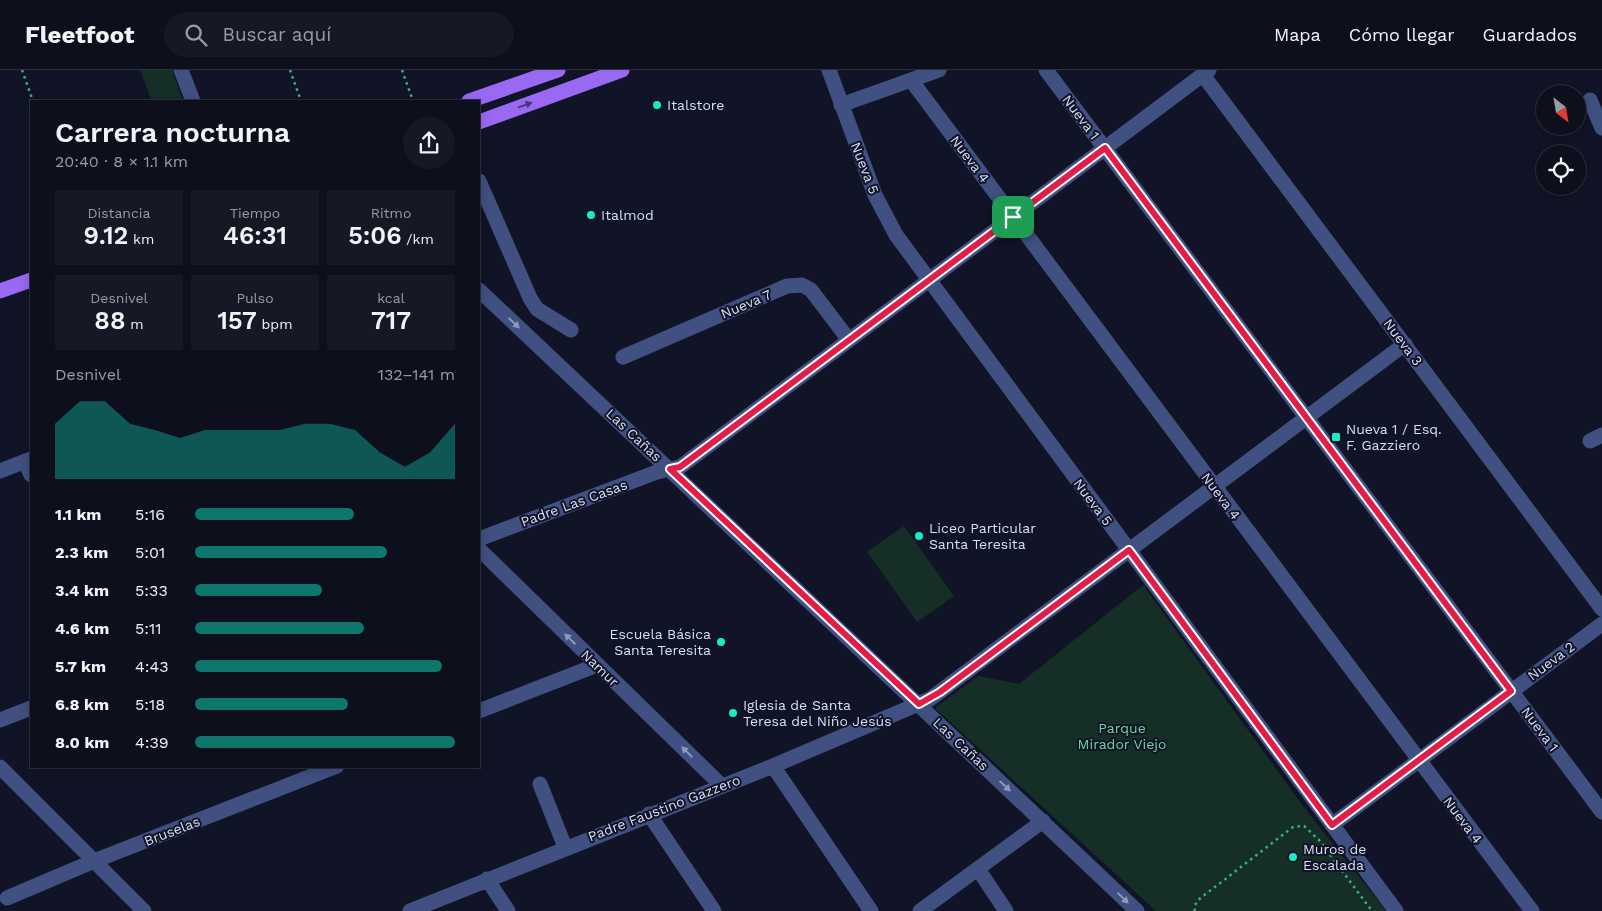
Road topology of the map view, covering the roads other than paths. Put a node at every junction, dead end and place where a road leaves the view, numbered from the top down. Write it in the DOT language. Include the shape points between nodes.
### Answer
graph roads {
  1 [pos="181,70"];
  2 [pos="558,70"];
  3 [pos="622,70"];
  4 [pos="829,70"];
  5 [pos="939,70"];
  6 [pos="1046,70"];
  7 [pos="1206,72"];
  8 [pos="910,80"];
  9 [pos="193,100"];
  10 [pos="472,100"];
  11 [pos="1590,100"];
  12 [pos="842,104"];
  13 [pos="480,122"];
  14 [pos="1602,128"];
  15 [pos="1105,148"];
  16 [pos="480,183"];
  17 [pos="1013,217"];
  18 [pos="30,280"];
  19 [pos="929,281"];
  20 [pos="0,291"];
  21 [pos="480,291"];
  22 [pos="571,330"];
  23 [pos="849,340"];
  24 [pos="1405,344"];
  25 [pos="623,357"];
  26 [pos="1306,417"];
  27 [pos="29,465"];
  28 [pos="670,469"];
  29 [pos="0,471"];
  30 [pos="1214,486"];
  31 [pos="480,539"];
  32 [pos="480,550"];
  33 [pos="1129,550"];
  34 [pos="1602,609"];
  35 [pos="1602,624"];
  36 [pos="597,665"];
  37 [pos="1511,691"];
  38 [pos="919,704"];
  39 [pos="30,708"];
  40 [pos="480,711"];
  41 [pos="0,720"];
  42 [pos="1419,760"];
  43 [pos="773,766"];
  44 [pos="0,767"];
  45 [pos="332,768"];
  46 [pos="540,784"];
  47 [pos="722,786"];
  48 [pos="1602,812"];
  49 [pos="649,814"];
  50 [pos="1043,821"];
  51 [pos="1332,825"];
  52 [pos="566,847"];
  53 [pos="94,861"];
  54 [pos="978,869"];
  55 [pos="487,880"];
  56 [pos="8,898"];
  57 [pos="144,911"];
  58 [pos="410,911"];
  59 [pos="508,911"];
  60 [pos="714,911"];
  61 [pos="871,911"];
  62 [pos="920,911"];
  63 [pos="1006,911"];
  64 [pos="1137,911"];
  65 [pos="1396,911"];
  66 [pos="1532,911"];
  1 -- 9 [label="street"];
  2 -- 10 [label="main road"];
  13 -- 3 [label="main road, one-way"];
  4 -- 12 [label="street, Nueva 5"];
  5 -- 8 [label="street"];
  6 -- 15 [label="street, Nueva 1"];
  7 -- 15 [label="street, Padre Las Casas"];
  7 -- 24 [label="street, Nueva 3"];
  8 -- 12 [label="street"];
  8 -- 17 [label="street, Nueva 4"];
  11 -- 14 [label="street"];
  12 -- 19 [label="street, Nueva 5" via="882,210"];
  15 -- 17 [label="street, Padre Las Casas"];
  15 -- 26 [label="street, Nueva 1"];
  16 -- 22 [label="street" via="530,298 537,309"];
  17 -- 19 [label="street, Padre Las Casas"];
  17 -- 30 [label="street, Nueva 4"];
  18 -- 20 [label="main road"];
  19 -- 23 [label="street, Padre Las Casas"];
  19 -- 33 [label="street, Nueva 5"];
  21 -- 28 [label="street, Las Cañas, one-way"];
  23 -- 25 [label="street, Nueva 7" via="811,290 797,284"];
  23 -- 28 [label="street, Padre Las Casas" via="680,467"];
  24 -- 26 [label="street, Padre Faustino Gazzero"];
  24 -- 34 [label="street, Nueva 3"];
  26 -- 30 [label="street, Padre Faustino Gazzero"];
  26 -- 37 [label="street, Nueva 1"];
  27 -- 29 [label="street"];
  28 -- 31 [label="street, Padre Las Casas"];
  28 -- 38 [label="street, Las Cañas"];
  30 -- 33 [label="street, Padre Faustino Gazzero"];
  30 -- 42 [label="street, Nueva 4"];
  36 -- 32 [label="street, Namur, one-way"];
  33 -- 38 [label="street, Padre Faustino Gazzero" via="956,680"];
  33 -- 51 [label="street, Nueva 5"];
  35 -- 37 [label="street, Nueva 2"];
  36 -- 40 [label="street"];
  47 -- 36 [label="street, Namur, one-way"];
  37 -- 42 [label="street, Nueva 2"];
  37 -- 48 [label="street, Nueva 1"];
  38 -- 43 [label="street, Padre Faustino Gazzero"];
  38 -- 50 [label="street, Las Cañas, one-way"];
  39 -- 41 [label="street"];
  42 -- 51 [label="street, Nueva 2"];
  42 -- 66 [label="street, Nueva 4"];
  43 -- 47 [label="street, Padre Faustino Gazzero"];
  43 -- 61 [label="street"];
  44 -- 53 [label="street"];
  45 -- 53 [label="street, Bruselas"];
  46 -- 52 [label="street"];
  47 -- 49 [label="street, Padre Faustino Gazzero"];
  49 -- 52 [label="street, Padre Faustino Gazzero"];
  49 -- 60 [label="street"];
  50 -- 54 [label="street"];
  50 -- 64 [label="street, Las Cañas, one-way"];
  51 -- 65 [label="street, Nueva 5"];
  52 -- 55 [label="street, Padre Faustino Gazzero"];
  53 -- 56 [label="street, Bruselas"];
  53 -- 57 [label="street"];
  54 -- 62 [label="street"];
  54 -- 63 [label="street"];
  55 -- 58 [label="street, Padre Faustino Gazzero"];
  55 -- 59 [label="street"];
}
